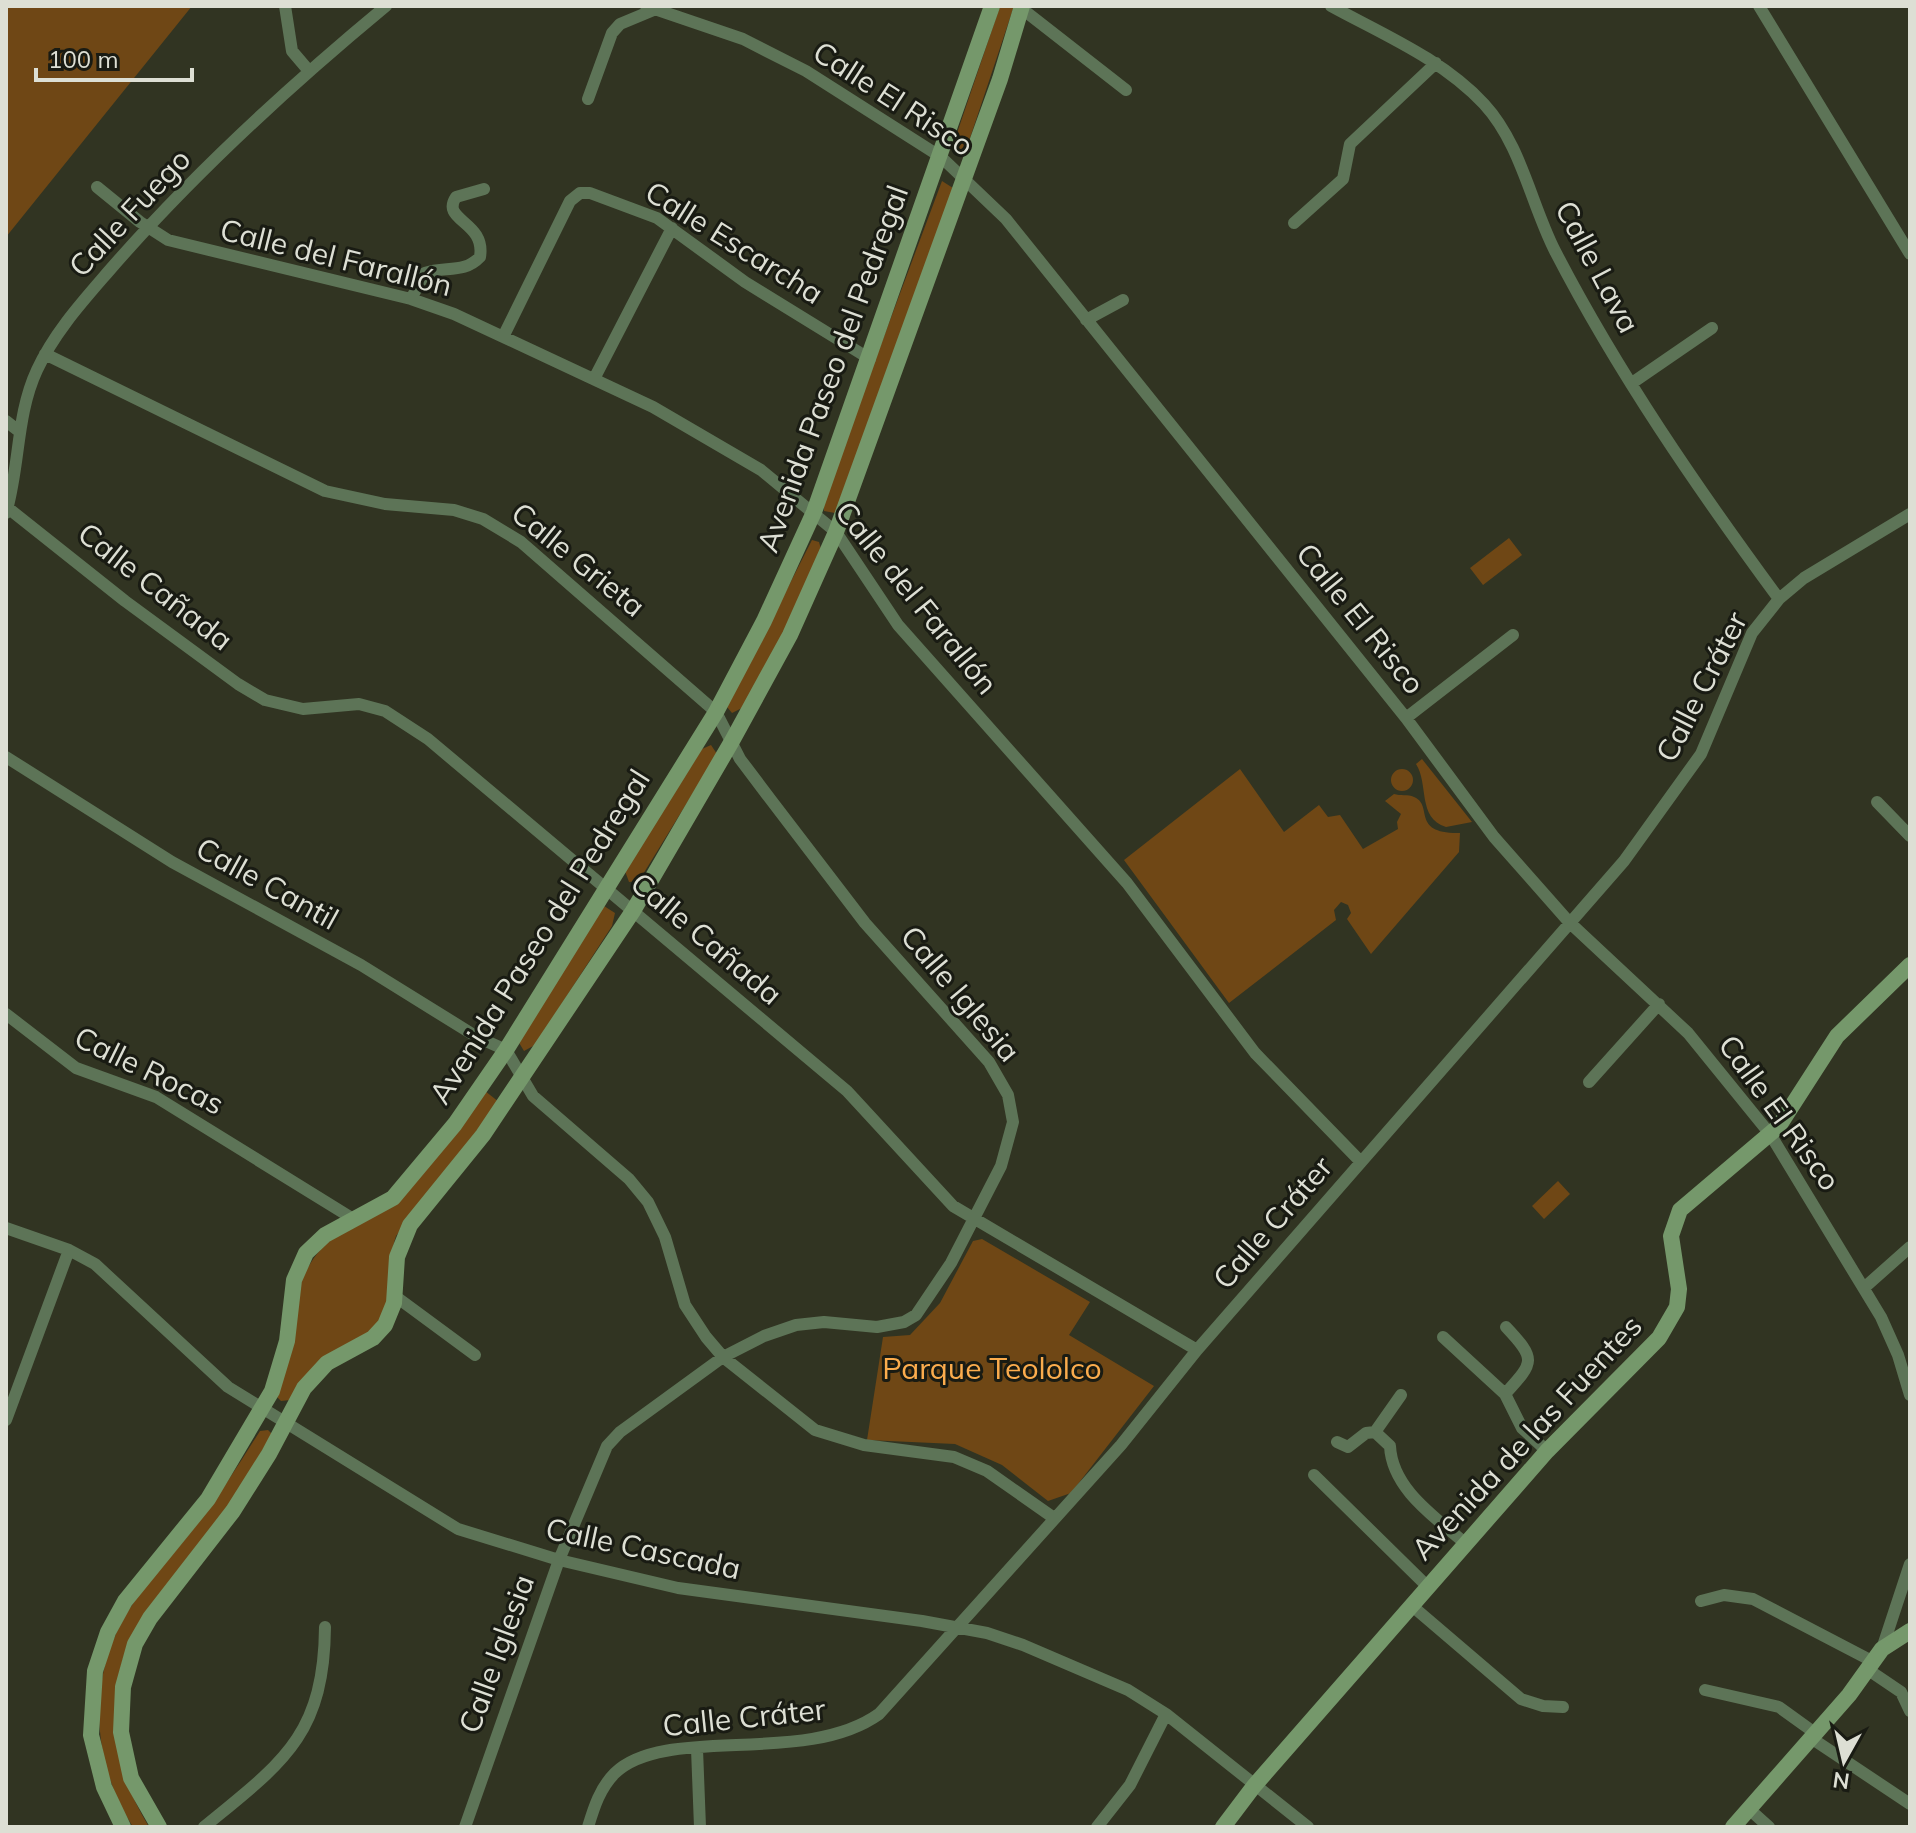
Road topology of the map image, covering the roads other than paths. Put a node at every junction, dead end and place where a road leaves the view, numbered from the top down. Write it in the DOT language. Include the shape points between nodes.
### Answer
graph roads {
  1 [pos="285,6"];
  2 [pos="386,6"];
  3 [pos="992,6"];
  4 [pos="1331,6"];
  5 [pos="1759,6"];
  6 [pos="653,7"];
  7 [pos="1022,7"];
  8 [pos="1436,63"];
  9 [pos="309,71"];
  10 [pos="1126,90"];
  11 [pos="588,99"];
  12 [pos="941,157"];
  13 [pos="964,175"];
  14 [pos="97,187"];
  15 [pos="484,189"];
  16 [pos="1294,223"];
  17 [pos="148,228"];
  18 [pos="672,228"];
  19 [pos="1910,254"];
  20 [pos="411,299"];
  21 [pos="1123,300"];
  22 [pos="1086,320"];
  23 [pos="1712,328"];
  24 [pos="504,335"];
  25 [pos="45,354"];
  26 [pos="870,359"];
  27 [pos="594,379"];
  28 [pos="1632,383"];
  29 [pos="6,421"];
  30 [pos="20,432"];
  31 [pos="8,492"];
  32 [pos="7,510"];
  33 [pos="814,512"];
  34 [pos="1910,514"];
  35 [pos="836,532"];
  36 [pos="1779,599"];
  37 [pos="1513,635"];
  38 [pos="716,712"];
  39 [pos="1406,718"];
  40 [pos="732,741"];
  41 [pos="6,757"];
  42 [pos="1877,802"];
  43 [pos="1910,836"];
  44 [pos="604,889"];
  45 [pos="633,911"];
  46 [pos="1569,922"];
  47 [pos="1910,965"];
  48 [pos="1659,1004"];
  49 [pos="6,1014"];
  50 [pos="506,1050"];
  51 [pos="522,1077"];
  52 [pos="1589,1082"];
  53 [pos="1770,1134"];
  54 [pos="1360,1161"];
  55 [pos="973,1219"];
  56 [pos="355,1220"];
  57 [pos="6,1228"];
  58 [pos="1910,1247"];
  59 [pos="69,1250"];
  60 [pos="1865,1287"];
  61 [pos="395,1296"];
  62 [pos="1506,1327"];
  63 [pos="1443,1337"];
  64 [pos="1197,1350"];
  65 [pos="475,1355"];
  66 [pos="723,1357"];
  67 [pos="1505,1394"];
  68 [pos="1401,1395"];
  69 [pos="1910,1395"];
  70 [pos="261,1409"];
  71 [pos="6,1420"];
  72 [pos="284,1424"];
  73 [pos="1375,1432"];
  74 [pos="1337,1442"];
  75 [pos="1547,1451"];
  76 [pos="1314,1475"];
  77 [pos="1054,1518"];
  78 [pos="1466,1544"];
  79 [pos="559,1560"];
  80 [pos="1910,1564"];
  81 [pos="1428,1587"];
  82 [pos="1701,1601"];
  83 [pos="1411,1605"];
  84 [pos="325,1627"];
  85 [pos="956,1627"];
  86 [pos="1910,1631"];
  87 [pos="1874,1660"];
  88 [pos="1705,1690"];
  89 [pos="1563,1707"];
  90 [pos="1910,1711"];
  91 [pos="1166,1714"];
  92 [pos="1813,1736"];
  93 [pos="697,1749"];
  94 [pos="1254,1786"];
  95 [pos="1910,1804"];
  96 [pos="1749,1809"];
  97 [pos="123,1827"];
  98 [pos="159,1827"];
  99 [pos="204,1827"];
  100 [pos="465,1827"];
  101 [pos="588,1827"];
  102 [pos="700,1827"];
  103 [pos="1097,1827"];
  104 [pos="1223,1827"];
  105 [pos="1308,1827"];
  106 [pos="1733,1827"];
  107 [pos="1769,1827"];
  1 -- 9 [label="street" via="292,51"];
  2 -- 9 [label="street, Calle Fuego"];
  3 -- 12 [label="main road, Avenida Paseo del Pedregal"];
  4 -- 8 [label="street, Calle Lava"];
  5 -- 19 [label="street"];
  6 -- 11 [label="street" via="612,33"];
  6 -- 12 [label="street, Calle El Risco" via="743,39 806,71"];
  7 -- 10 [label="street"];
  7 -- 13 [label="main road, Avenida Paseo del Pedregal"];
  8 -- 16 [label="street" via="1350,144 1343,179"];
  8 -- 28 [label="street, Calle Lava" via="1499,123 1555,251"];
  9 -- 17 [label="street, Calle Fuego"];
  12 -- 13 [label="street, Calle El Risco"];
  12 -- 26 [label="main road, Avenida Paseo del Pedregal"];
  13 -- 22 [label="street, Calle El Risco"];
  13 -- 35 [label="main road, Avenida Paseo del Pedregal"];
  14 -- 17 [label="street, Calle del Farallón"];
  15 -- 20 [label="street" via="456,197 451,207 477,232 480,257 459,270 425,273"];
  17 -- 20 [label="street, Calle del Farallón" via="204,251"];
  17 -- 25 [label="street, Calle Fuego" via="92,290"];
  18 -- 24 [label="street, Calle Escarcha" via="641,210 580,193 570,201"];
  18 -- 26 [label="street, Calle Escarcha" via="745,282"];
  18 -- 27 [label="street"];
  20 -- 24 [label="street, Calle del Farallón"];
  21 -- 22 [label="street"];
  22 -- 39 [label="street, Calle El Risco"];
  23 -- 28 [label="street"];
  24 -- 27 [label="street, Calle del Farallón"];
  25 -- 30 [label="street, Calle Fuego"];
  25 -- 38 [label="street, Calle Grieta" via="325,491 483,519 521,542"];
  26 -- 33 [label="main road, Avenida Paseo del Pedregal"];
  27 -- 33 [label="street, Calle del Farallón" via="732,451"];
  28 -- 36 [label="street, Calle Lava"];
  29 -- 30 [label="street"];
  30 -- 31 [label="street, Calle Fuego"];
  31 -- 32 [label="street, Calle Fuego"];
  32 -- 44 [label="street, Calle Cañada" via="265,700 303,709 359,704 406,723"];
  33 -- 35 [label="street, Calle del Farallón"];
  33 -- 38 [label="main road, Avenida Paseo del Pedregal"];
  34 -- 36 [label="street, Calle Cráter" via="1804,578"];
  35 -- 40 [label="main road, Avenida Paseo del Pedregal" via="790,635"];
  35 -- 54 [label="street, Calle del Farallón" via="898,625 1127,883 1255,1053"];
  36 -- 46 [label="street, Calle Cráter" via="1752,633 1701,754 1677,792"];
  37 -- 39 [label="street"];
  38 -- 40 [label="street, Calle Grieta"];
  38 -- 44 [label="main road, Avenida Paseo del Pedregal"];
  39 -- 46 [label="street, Calle El Risco" via="1494,837"];
  40 -- 45 [label="main road, Avenida Paseo del Pedregal"];
  40 -- 55 [label="street, Calle Iglesia" via="740,759 865,923 989,1062 1008,1095 1013,1122 1009,1145"];
  41 -- 50 [label="street, Calle Cantil" via="172,862"];
  42 -- 43 [label="street"];
  44 -- 45 [label="street, Calle Cañada"];
  44 -- 50 [label="main road, Avenida Paseo del Pedregal"];
  45 -- 51 [label="main road, Avenida Paseo del Pedregal"];
  45 -- 55 [label="street, Calle Cañada" via="847,1091 953,1206"];
  46 -- 48 [label="street, Calle El Risco"];
  46 -- 54 [label="street, Calle Cráter"];
  47 -- 53 [label="main road, Avenida de las Fuentes" via="1849,1023"];
  48 -- 52 [label="street"];
  48 -- 53 [label="street, Calle El Risco" via="1709,1056"];
  49 -- 56 [label="street, Calle Rocas" via="76,1068 156,1097"];
  50 -- 51 [label="street"];
  50 -- 56 [label="main road, Avenida Paseo del Pedregal" via="406,1184"];
  51 -- 61 [label="main road, Avenida Paseo del Pedregal" via="410,1225 397,1257"];
  51 -- 66 [label="street" via="533,1096 629,1179 648,1202 665,1237 685,1305"];
  53 -- 60 [label="street, Calle El Risco"];
  53 -- 75 [label="main road, Avenida de las Fuentes" via="1680,1210 1671,1236 1679,1289 1670,1323"];
  54 -- 64 [label="street, Calle Cráter"];
  55 -- 64 [label="street, Calle Cañada"];
  55 -- 66 [label="street, Calle Iglesia" via="928,1302 904,1322 877,1327 796,1325"];
  56 -- 70 [label="main road, Avenida Paseo del Pedregal" via="317,1241 300,1262 284,1356"];
  57 -- 59 [label="street, Calle Cascada"];
  58 -- 60 [label="street"];
  59 -- 70 [label="street, Calle Cascada" via="95,1264 228,1387"];
  59 -- 71 [label="street"];
  60 -- 69 [label="street, Calle El Risco" via="1898,1355"];
  61 -- 65 [label="street"];
  61 -- 72 [label="main road, Avenida Paseo del Pedregal" via="379,1332 321,1369"];
  62 -- 67 [label="street" via="1530,1358"];
  63 -- 67 [label="street"];
  64 -- 77 [label="street, Calle Cráter"];
  66 -- 77 [label="street" via="815,1430 864,1445 954,1457 987,1471"];
  66 -- 79 [label="street, Calle Iglesia" via="607,1446"];
  67 -- 75 [label="street" via="1522,1428"];
  68 -- 73 [label="street"];
  70 -- 72 [label="street, Calle Cascada"];
  70 -- 97 [label="main road, Avenida Paseo del Pedregal" via="208,1499 125,1601 102,1649 91,1699 91,1735 104,1787"];
  72 -- 79 [label="street, Calle Cascada" via="439,1519 477,1537"];
  72 -- 98 [label="main road, Avenida Paseo del Pedregal" via="233,1511 150,1618 130,1658 121,1702 123,1748 138,1792"];
  73 -- 74 [label="street" via="1348,1447"];
  73 -- 78 [label="street" via="1390,1446 1391,1467 1404,1487"];
  75 -- 78 [label="main road, Avenida de las Fuentes"];
  76 -- 81 [label="street"];
  77 -- 85 [label="street, Calle Cráter"];
  78 -- 81 [label="main road, Avenida de las Fuentes"];
  79 -- 85 [label="street, Calle Cascada" via="678,1588"];
  79 -- 100 [label="street, Calle Iglesia"];
  80 -- 87 [label="street"];
  81 -- 83 [label="main road, Avenida de las Fuentes"];
  82 -- 87 [label="street" via="1724,1595 1753,1599"];
  83 -- 89 [label="street" via="1521,1699"];
  83 -- 94 [label="main road, Avenida de las Fuentes"];
  84 -- 99 [label="street" via="319,1695 304,1730 267,1776"];
  85 -- 91 [label="street, Calle Cascada" via="1061,1660"];
  85 -- 93 [label="street, Calle Cráter" via="865,1724 823,1740"];
  86 -- 87 [label="main road"];
  87 -- 90 [label="street"];
  87 -- 92 [label="main road"];
  88 -- 92 [label="street" via="1779,1707"];
  91 -- 94 [label="street, Calle Cascada"];
  91 -- 103 [label="street" via="1130,1785"];
  92 -- 95 [label="street"];
  92 -- 96 [label="main road"];
  93 -- 101 [label="street, Calle Cráter" via="652,1754 616,1772 601,1790"];
  93 -- 102 [label="street"];
  94 -- 104 [label="main road, Avenida de las Fuentes"];
  94 -- 105 [label="street, Calle Cascada"];
  96 -- 106 [label="main road"];
  96 -- 107 [label="street"];
}
